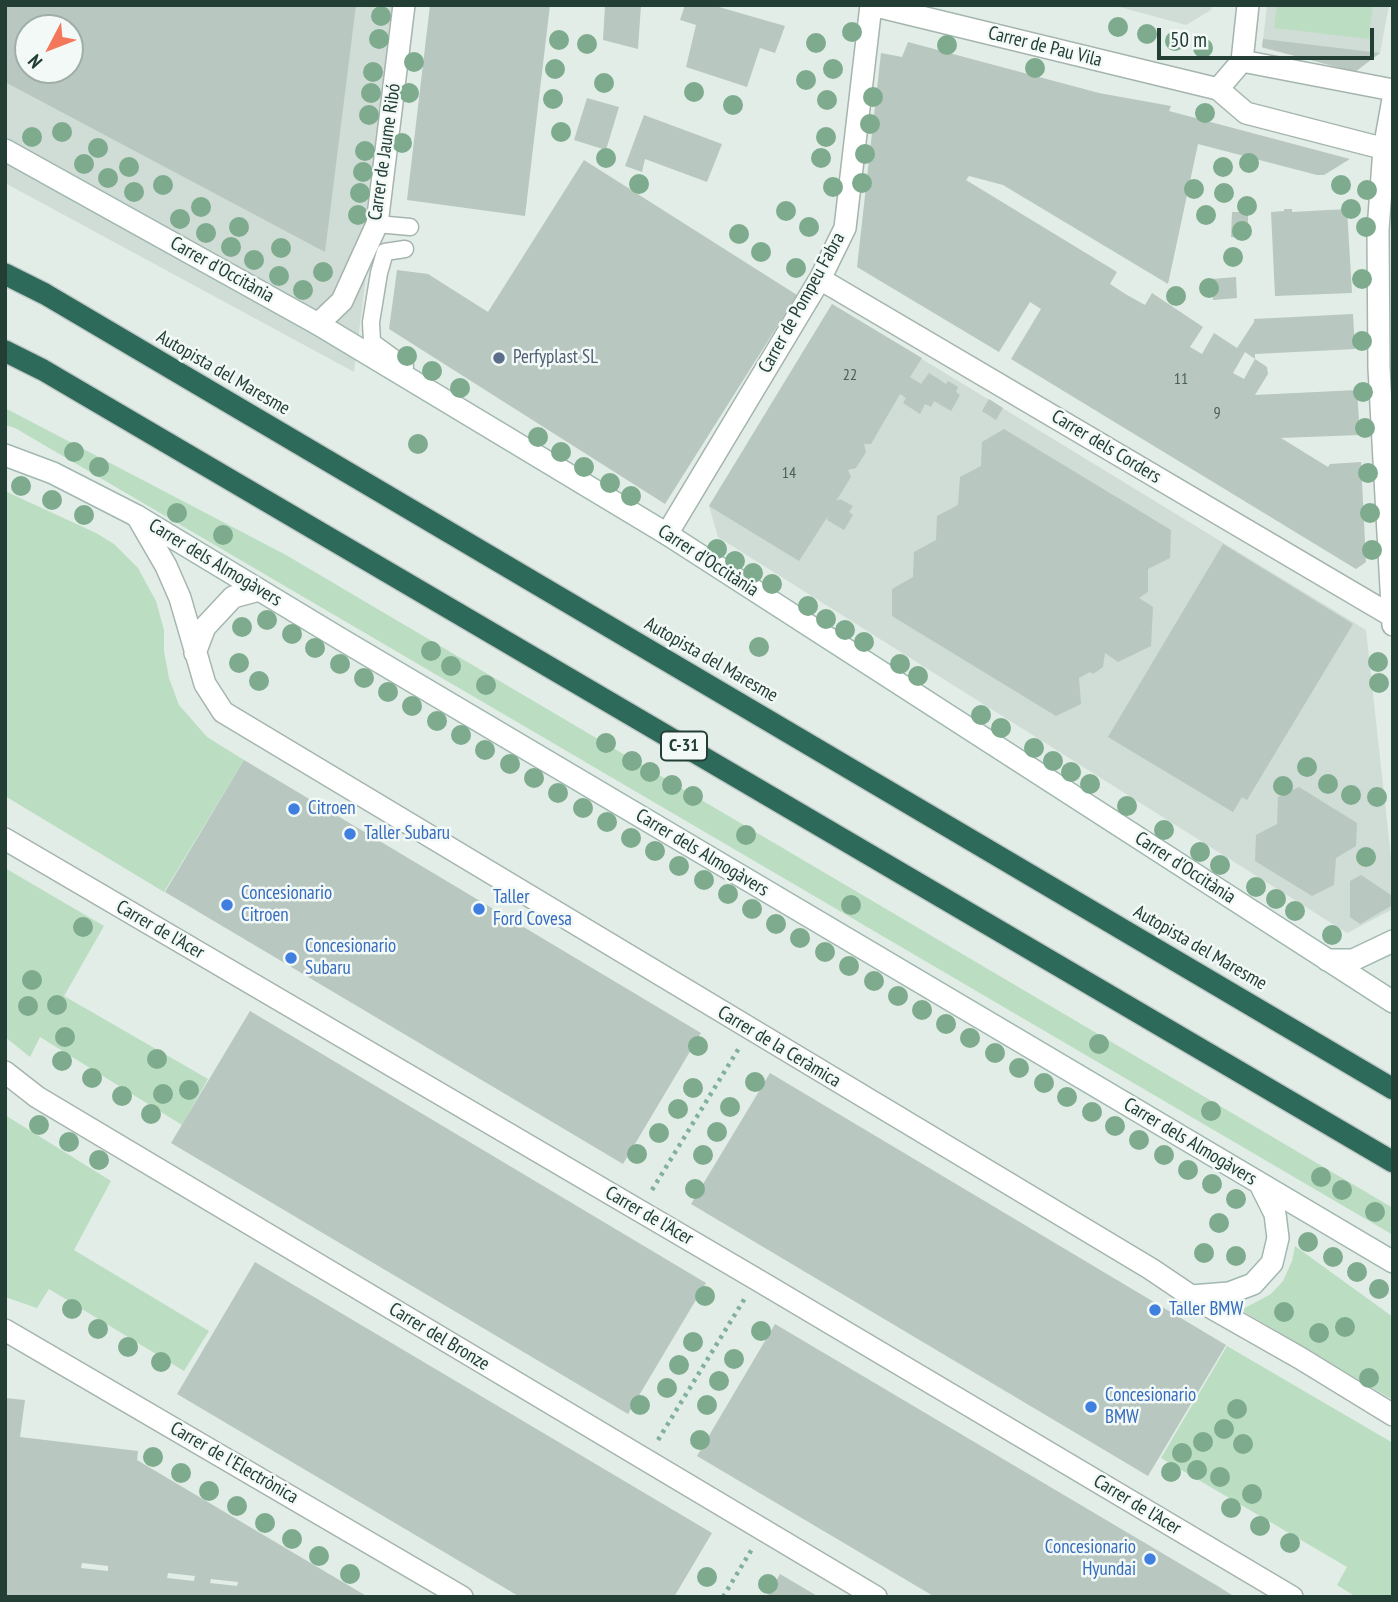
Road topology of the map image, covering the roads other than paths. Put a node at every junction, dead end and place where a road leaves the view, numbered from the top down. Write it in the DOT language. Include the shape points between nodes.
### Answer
graph roads {
  1 [pos="404,5"];
  2 [pos="871,5"];
  3 [pos="1248,5"];
  4 [pos="1242,61"];
  5 [pos="1218,89"];
  6 [pos="1393,90"];
  7 [pos="1393,99"];
  8 [pos="5,150"];
  9 [pos="1388,150"];
  10 [pos="377,224"];
  11 [pos="410,227"];
  12 [pos="405,248"];
  13 [pos="5,274"];
  14 [pos="820,279"];
  15 [pos="318,324"];
  16 [pos="5,351"];
  17 [pos="441,398"];
  18 [pos="5,456"];
  19 [pos="137,516"];
  20 [pos="667,534"];
  21 [pos="259,590"];
  22 [pos="1392,616"];
  23 [pos="1393,625"];
  24 [pos="195,653"];
  25 [pos="5,839"];
  26 [pos="1393,941"];
  27 [pos="1327,960"];
  28 [pos="1393,1002"];
  29 [pos="5,1072"];
  30 [pos="1393,1089"];
  31 [pos="1393,1162"];
  32 [pos="1260,1184"];
  33 [pos="1352,1238"];
  34 [pos="1393,1262"];
  35 [pos="1393,1280"];
  36 [pos="1191,1296"];
  37 [pos="5,1330"];
  38 [pos="1393,1415"];
  39 [pos="462,1597"];
  40 [pos="876,1597"];
  41 [pos="1292,1597"];
  1 -- 10 [label="street, Carrer de Jaume Ribó"];
  2 -- 5 [label="street, Carrer de Pau Vila"];
  2 -- 14 [label="street, Carrer de Pompeu Fabra" via="845,228"];
  3 -- 4 [label="street"];
  4 -- 5 [label="street"];
  4 -- 6 [label="street"];
  5 -- 9 [label="street, Carrer de Pau Vila" via="1246,113"];
  7 -- 9 [label="street"];
  8 -- 15 [label="street, Carrer d'Occitània"];
  9 -- 22 [label="street" via="1378,230 1379,368"];
  10 -- 11 [label="lane"];
  10 -- 15 [label="street, Carrer de Jaume Ribó" via="342,301"];
  12 -- 17 [label="lane" via="385,252 371,322 372,342"];
  13 -- 30 [label="highway, Autopista del Maresme"];
  14 -- 20 [label="street, Carrer de Pompeu Fabra"];
  14 -- 22 [label="street, Carrer dels Corders"];
  15 -- 17 [label="street, Carrer d'Occitània"];
  16 -- 31 [label="highway, C-31"];
  17 -- 20 [label="street, Carrer d'Occitània"];
  18 -- 19 [label="street, Carrer dels Almogàvers" via="53,473"];
  19 -- 21 [label="street, Carrer dels Almogàvers"];
  19 -- 24 [label="street, Carrer de la Ceràmica" via="180,598"];
  20 -- 27 [label="street, Carrer d'Occitània"];
  21 -- 24 [label="street" via="233,597 205,627"];
  21 -- 32 [label="street, Carrer dels Almogàvers"];
  22 -- 23 [label="street"];
  24 -- 36 [label="street, Carrer de la Ceràmica" via="205,684 222,712"];
  25 -- 41 [label="street, Carrer de l'Acer"];
  26 -- 27 [label="street" via="1353,960"];
  27 -- 28 [label="street, Carrer d'Occitània"];
  29 -- 40 [label="street, Carrer del Bronze" via="37,1097"];
  32 -- 33 [label="street, Carrer dels Almogàvers"];
  32 -- 36 [label="street" via="1275,1214 1278,1238 1272,1263 1253,1284 1229,1293"];
  33 -- 34 [label="street, Carrer dels Almogàvers"];
  33 -- 35 [label="street"];
  36 -- 38 [label="street, Carrer de la Ceràmica"];
  37 -- 39 [label="street, Carrer de l'Electrònica"];
}
